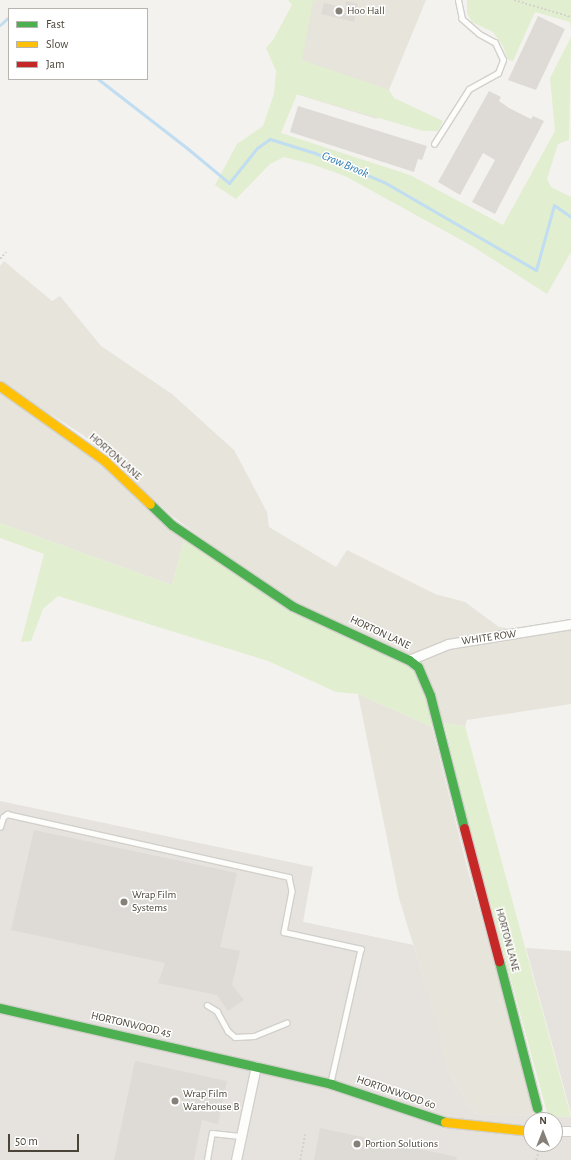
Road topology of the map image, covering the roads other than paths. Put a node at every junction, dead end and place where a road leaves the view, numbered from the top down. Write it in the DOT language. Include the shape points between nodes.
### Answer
graph roads {
  1 [pos="458,0"];
  2 [pos="434,144"];
  3 [pos="0,386"];
  4 [pos="571,624"];
  5 [pos="409,660"];
  6 [pos="0,827"];
  7 [pos="207,1004"];
  8 [pos="0,1008"];
  9 [pos="286,1023"];
  10 [pos="256,1066"];
  11 [pos="331,1084"];
  12 [pos="537,1108"];
  13 [pos="523,1130"];
  14 [pos="242,1136"];
  15 [pos="207,1160"];
  16 [pos="236,1160"];
  1 -- 2 [label="lane" via="462,19 479,34 495,43 503,60 498,73 469,89"];
  3 -- 5 [label="street, HORTON LANE" via="105,461 172,525 214,554 292,606"];
  4 -- 5 [label="street, WHITE ROW" via="448,644"];
  5 -- 12 [label="street, HORTON LANE" via="418,667 430,695"];
  6 -- 11 [label="lane" via="3,817 7,814 289,877 292,891 284,932 362,949"];
  7 -- 9 [label="lane" via="217,1011 231,1035 235,1037 250,1038"];
  8 -- 10 [label="street, HORTONWOOD 45"];
  10 -- 11 [label="street, HORTONWOOD 60"];
  10 -- 14 [label="street"];
  11 -- 13 [label="street, HORTONWOOD 60" via="447,1123"];
  14 -- 15 [label="lane" via="212,1133"];
  14 -- 16 [label="street"];
}
